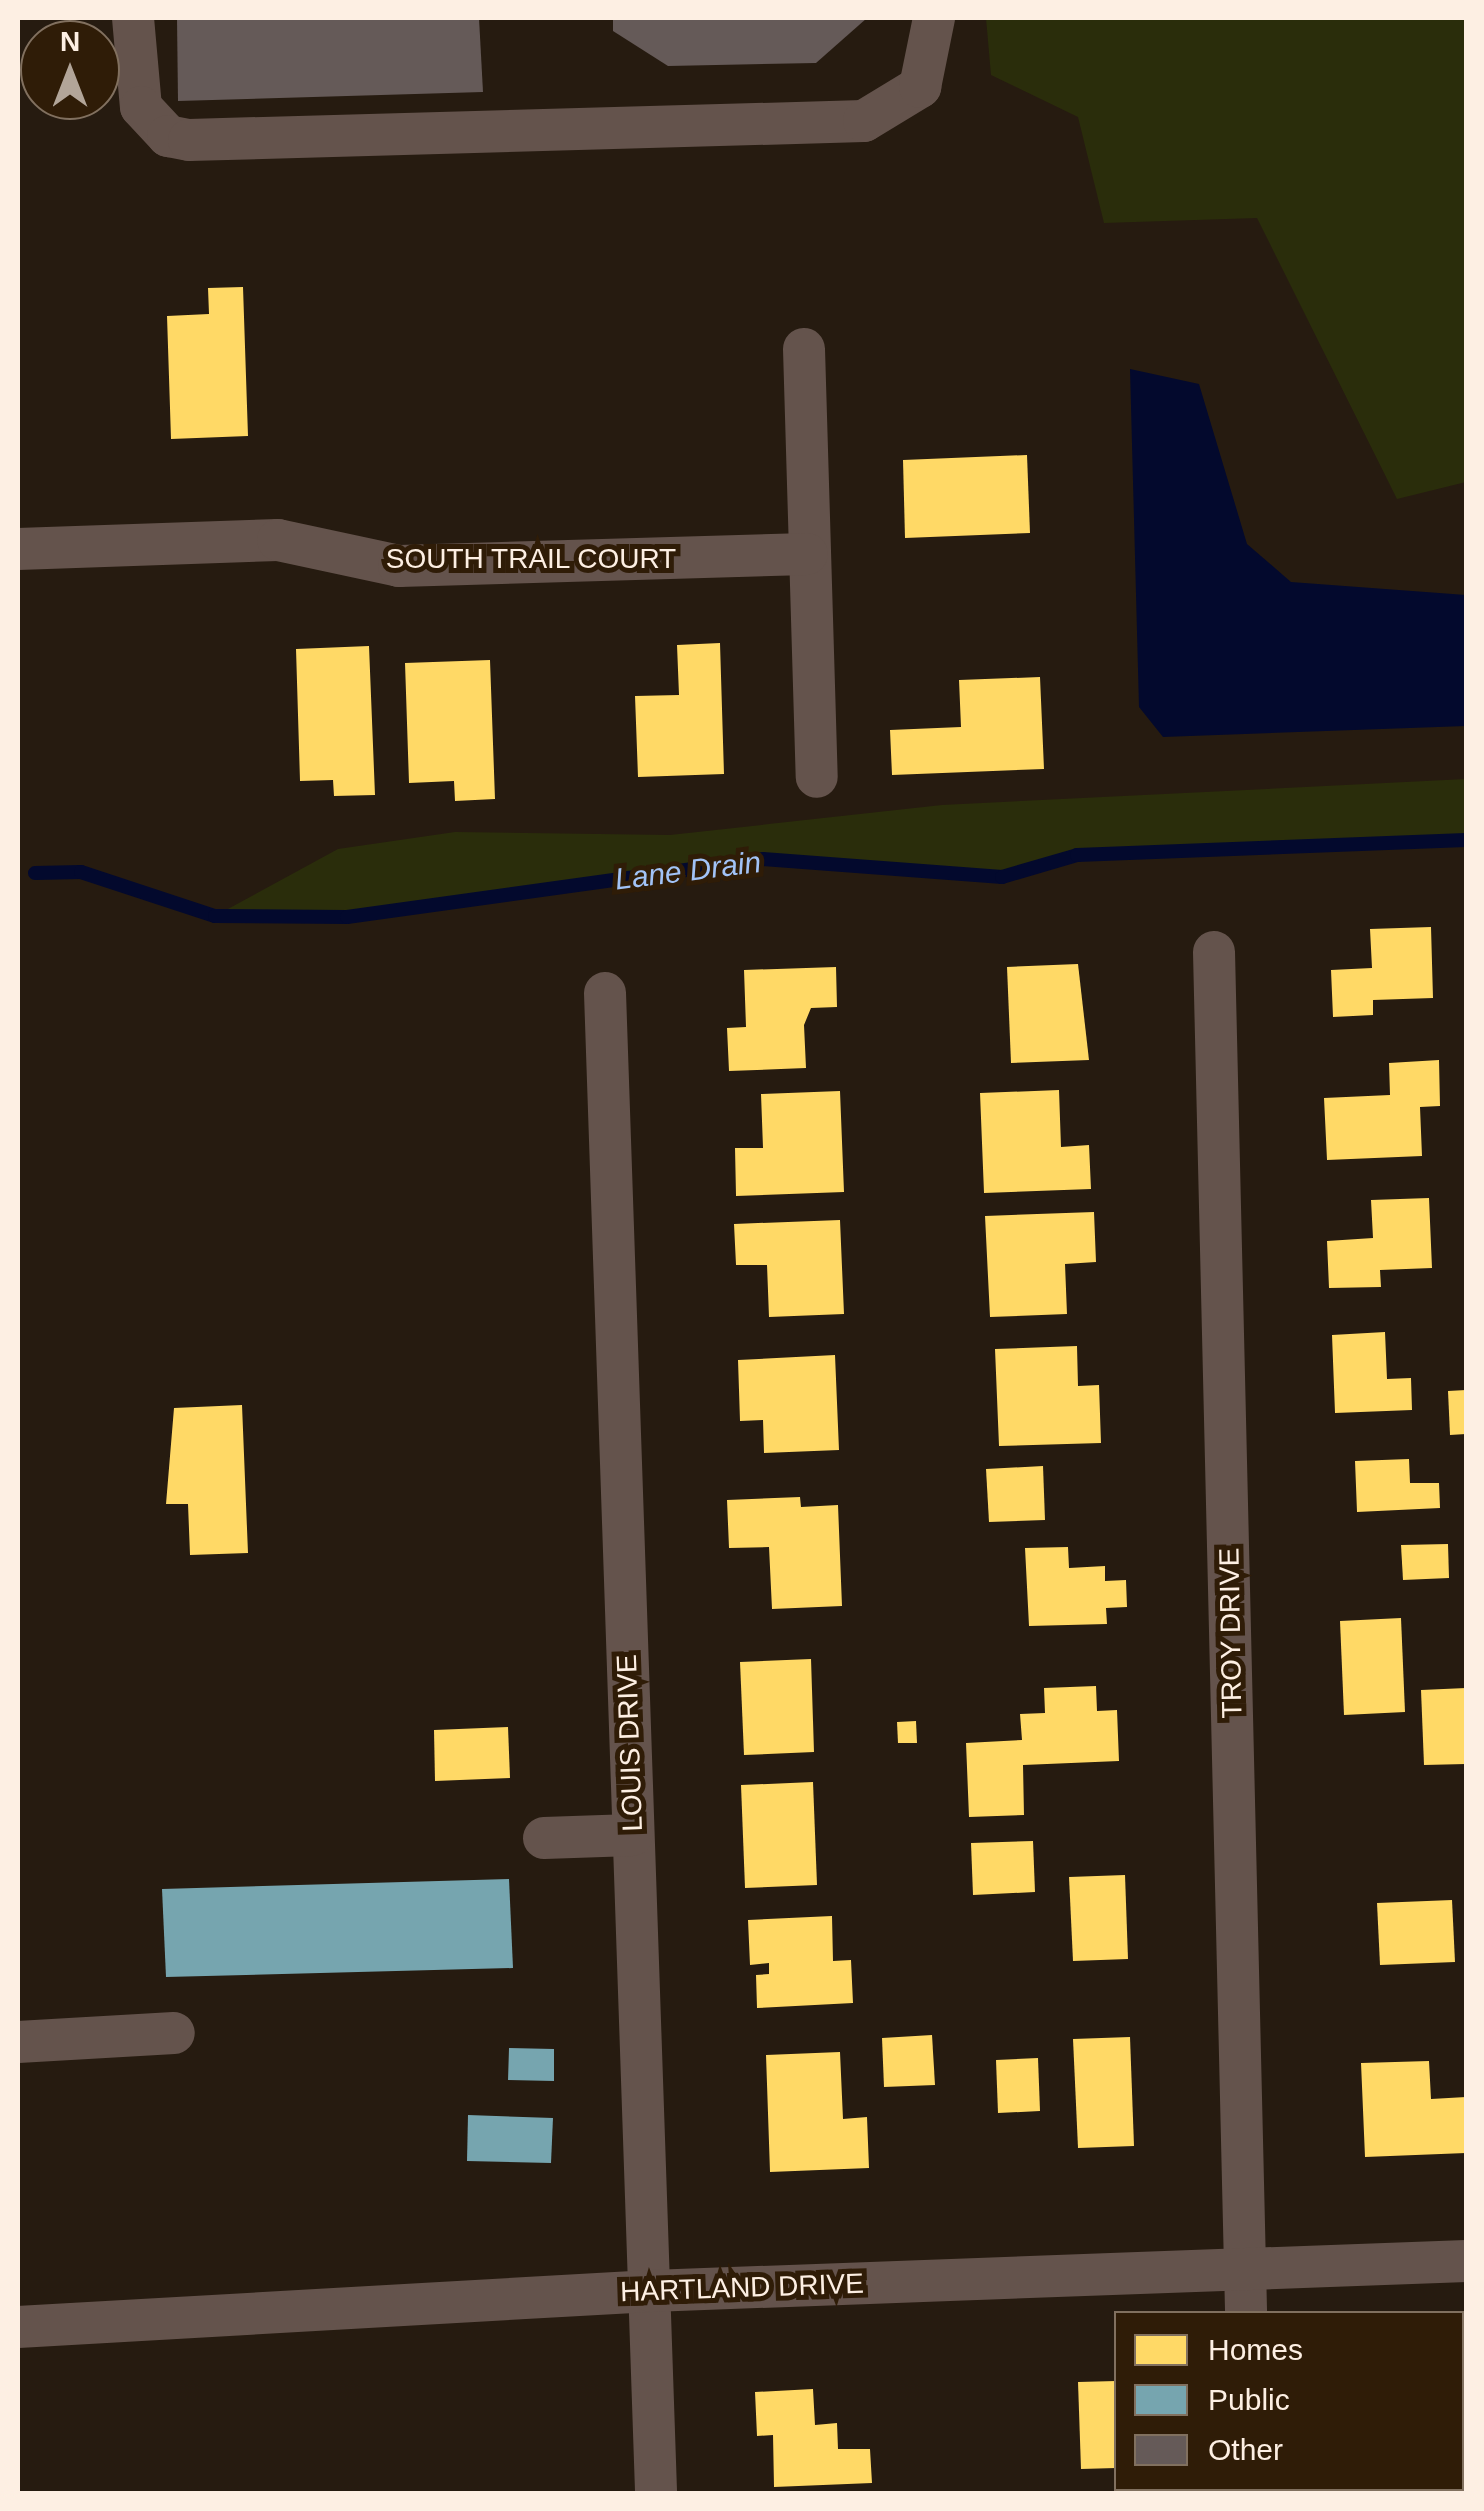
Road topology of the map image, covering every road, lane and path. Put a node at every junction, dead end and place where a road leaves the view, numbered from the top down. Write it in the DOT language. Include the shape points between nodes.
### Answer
graph roads {
  1 [pos="133,18"];
  2 [pos="934,18"];
  3 [pos="804,349"];
  4 [pos="18,549"];
  5 [pos="808,554"];
  6 [pos="817,778"];
  7 [pos="1214,952"];
  8 [pos="606,993"];
  9 [pos="632,1835"];
  10 [pos="544,1838"];
  11 [pos="174,2033"];
  12 [pos="18,2042"];
  13 [pos="1466,2261"];
  14 [pos="1246,2270"];
  15 [pos="650,2291"];
  16 [pos="1246,2311"];
  17 [pos="18,2328"];
  18 [pos="656,2494"];
  1 -- 2 [label="street" via="142,107 168,136 189,140 864,121 920,87"];
  3 -- 5 [label="street"];
  4 -- 5 [label="street, SOUTH TRAIL COURT" via="278,540 399,566"];
  5 -- 6 [label="street"];
  7 -- 14 [label="street, TROY DRIVE"];
  8 -- 9 [label="street, LOUIS DRIVE"];
  9 -- 10 [label="street"];
  9 -- 15 [label="street, LOUIS DRIVE"];
  11 -- 12 [label="street"];
  13 -- 14 [label="street, HARTLAND DRIVE"];
  14 -- 15 [label="street, HARTLAND DRIVE"];
  14 -- 16 [label="street, TROY DRIVE"];
  15 -- 17 [label="street, HARTLAND DRIVE"];
  15 -- 18 [label="street, LOUIS DRIVE"];
}
